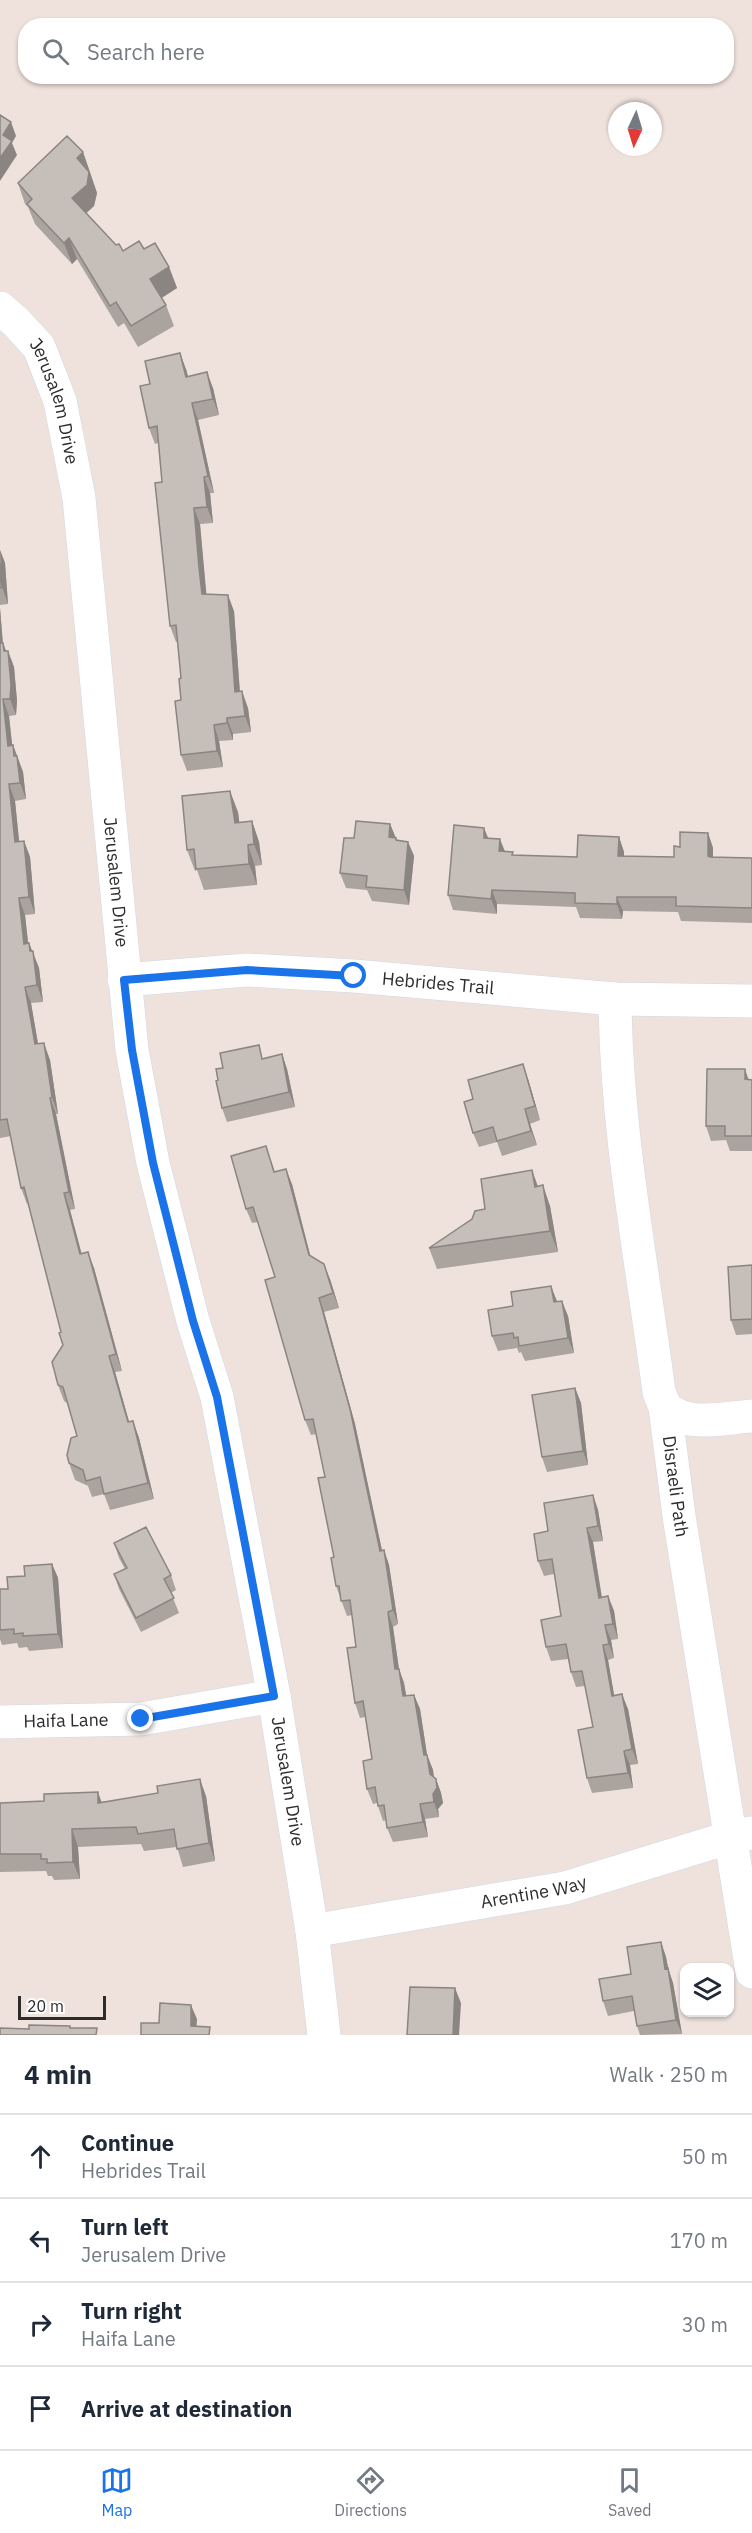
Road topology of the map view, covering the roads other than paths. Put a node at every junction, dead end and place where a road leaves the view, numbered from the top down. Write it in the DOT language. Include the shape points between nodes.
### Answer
graph roads {
  1 [pos="0,308"];
  2 [pos="124,980"];
  3 [pos="615,999"];
  4 [pos="752,1001"];
  5 [pos="665,1407"];
  6 [pos="752,1416"];
  7 [pos="274,1696"];
  8 [pos="0,1722"];
  9 [pos="741,1835"];
  10 [pos="312,1932"];
  11 [pos="752,1972"];
  12 [pos="324,2035"];
  1 -- 2 [label="street, Jerusalem Drive" via="39,347 60,400 79,498"];
  2 -- 3 [label="street, Hebrides Trail" via="247,970"];
  2 -- 7 [label="street, Jerusalem Drive" via="132,1050 153,1163 193,1321 217,1397"];
  3 -- 4 [label="street, Hebrides Trail"];
  3 -- 5 [label="street, Disraeli Path" via="630,1197 659,1392"];
  5 -- 6 [label="street" via="675,1416 691,1420"];
  5 -- 9 [label="street, Disraeli Path" via="679,1516"];
  7 -- 8 [label="street, Haifa Lane" via="141,1719"];
  7 -- 10 [label="street, Jerusalem Drive"];
  9 -- 10 [label="street, Arentine Way" via="565,1888"];
  9 -- 11 [label="street, Disraeli Path"];
  10 -- 12 [label="street, Jerusalem Drive"];
}
